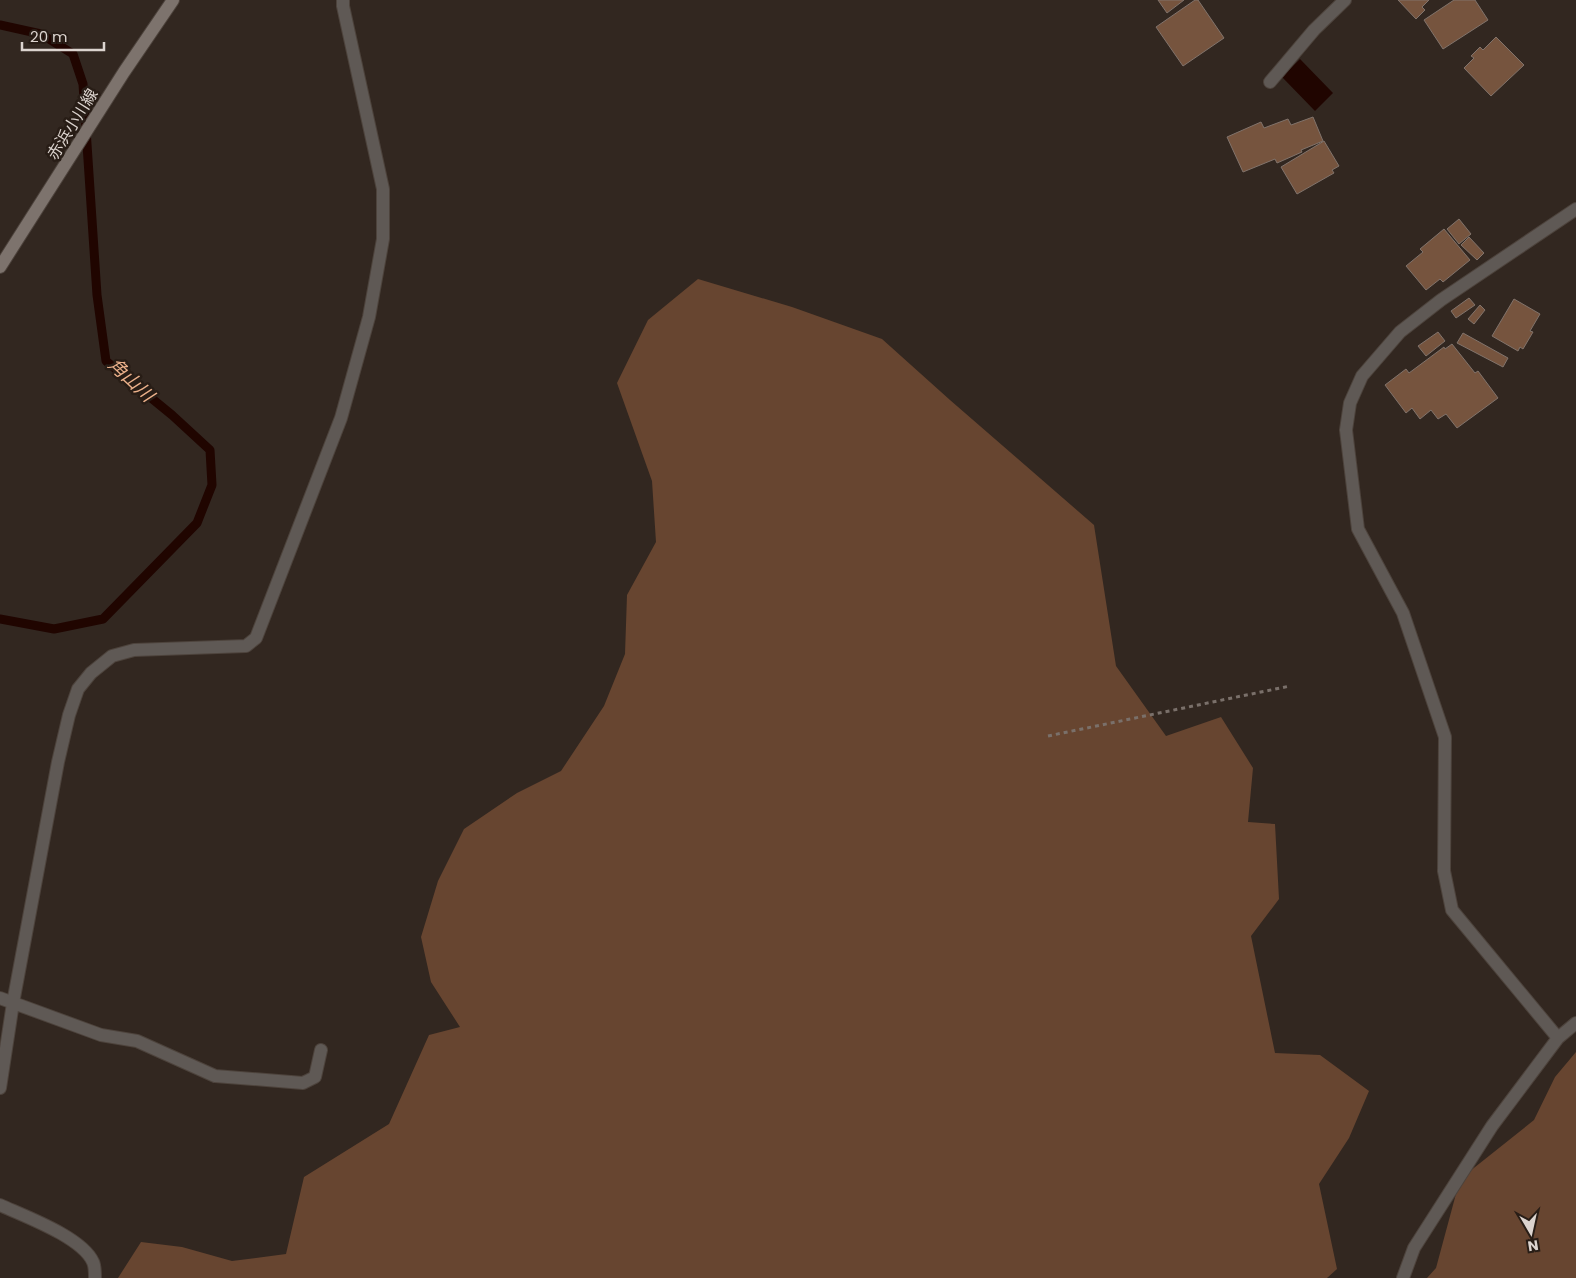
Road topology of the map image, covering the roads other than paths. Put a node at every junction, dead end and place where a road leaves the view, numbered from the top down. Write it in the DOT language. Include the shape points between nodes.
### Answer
graph roads {
  1 [pos="173,0"];
  2 [pos="343,0"];
  3 [pos="1346,0"];
  4 [pos="1270,82"];
  5 [pos="1576,209"];
  6 [pos="0,267"];
  7 [pos="0,998"];
  8 [pos="13,1002"];
  9 [pos="1576,1023"];
  10 [pos="1558,1038"];
  11 [pos="321,1050"];
  12 [pos="0,1088"];
  13 [pos="0,1205"];
  14 [pos="95,1278"];
  15 [pos="1403,1278"];
  1 -- 6 [label="main road, 赤浜小川線"];
  2 -- 8 [label="street" via="383,189 383,239 369,317 341,418 256,638 246,646 134,650 112,656 90,672 78,688 58,762"];
  3 -- 4 [label="street" via="1314,30"];
  5 -- 10 [label="street" via="1400,332 1362,376 1350,403 1346,430 1358,529 1403,614 1445,737 1444,871 1452,910"];
  7 -- 8 [label="street"];
  8 -- 11 [label="street" via="101,1035 137,1042 215,1076 303,1083 315,1077"];
  8 -- 12 [label="street"];
  9 -- 10 [label="street"];
  10 -- 15 [label="street" via="1492,1126 1414,1248"];
  13 -- 14 [label="street" via="58,1232 81,1247 94,1263"];
}
